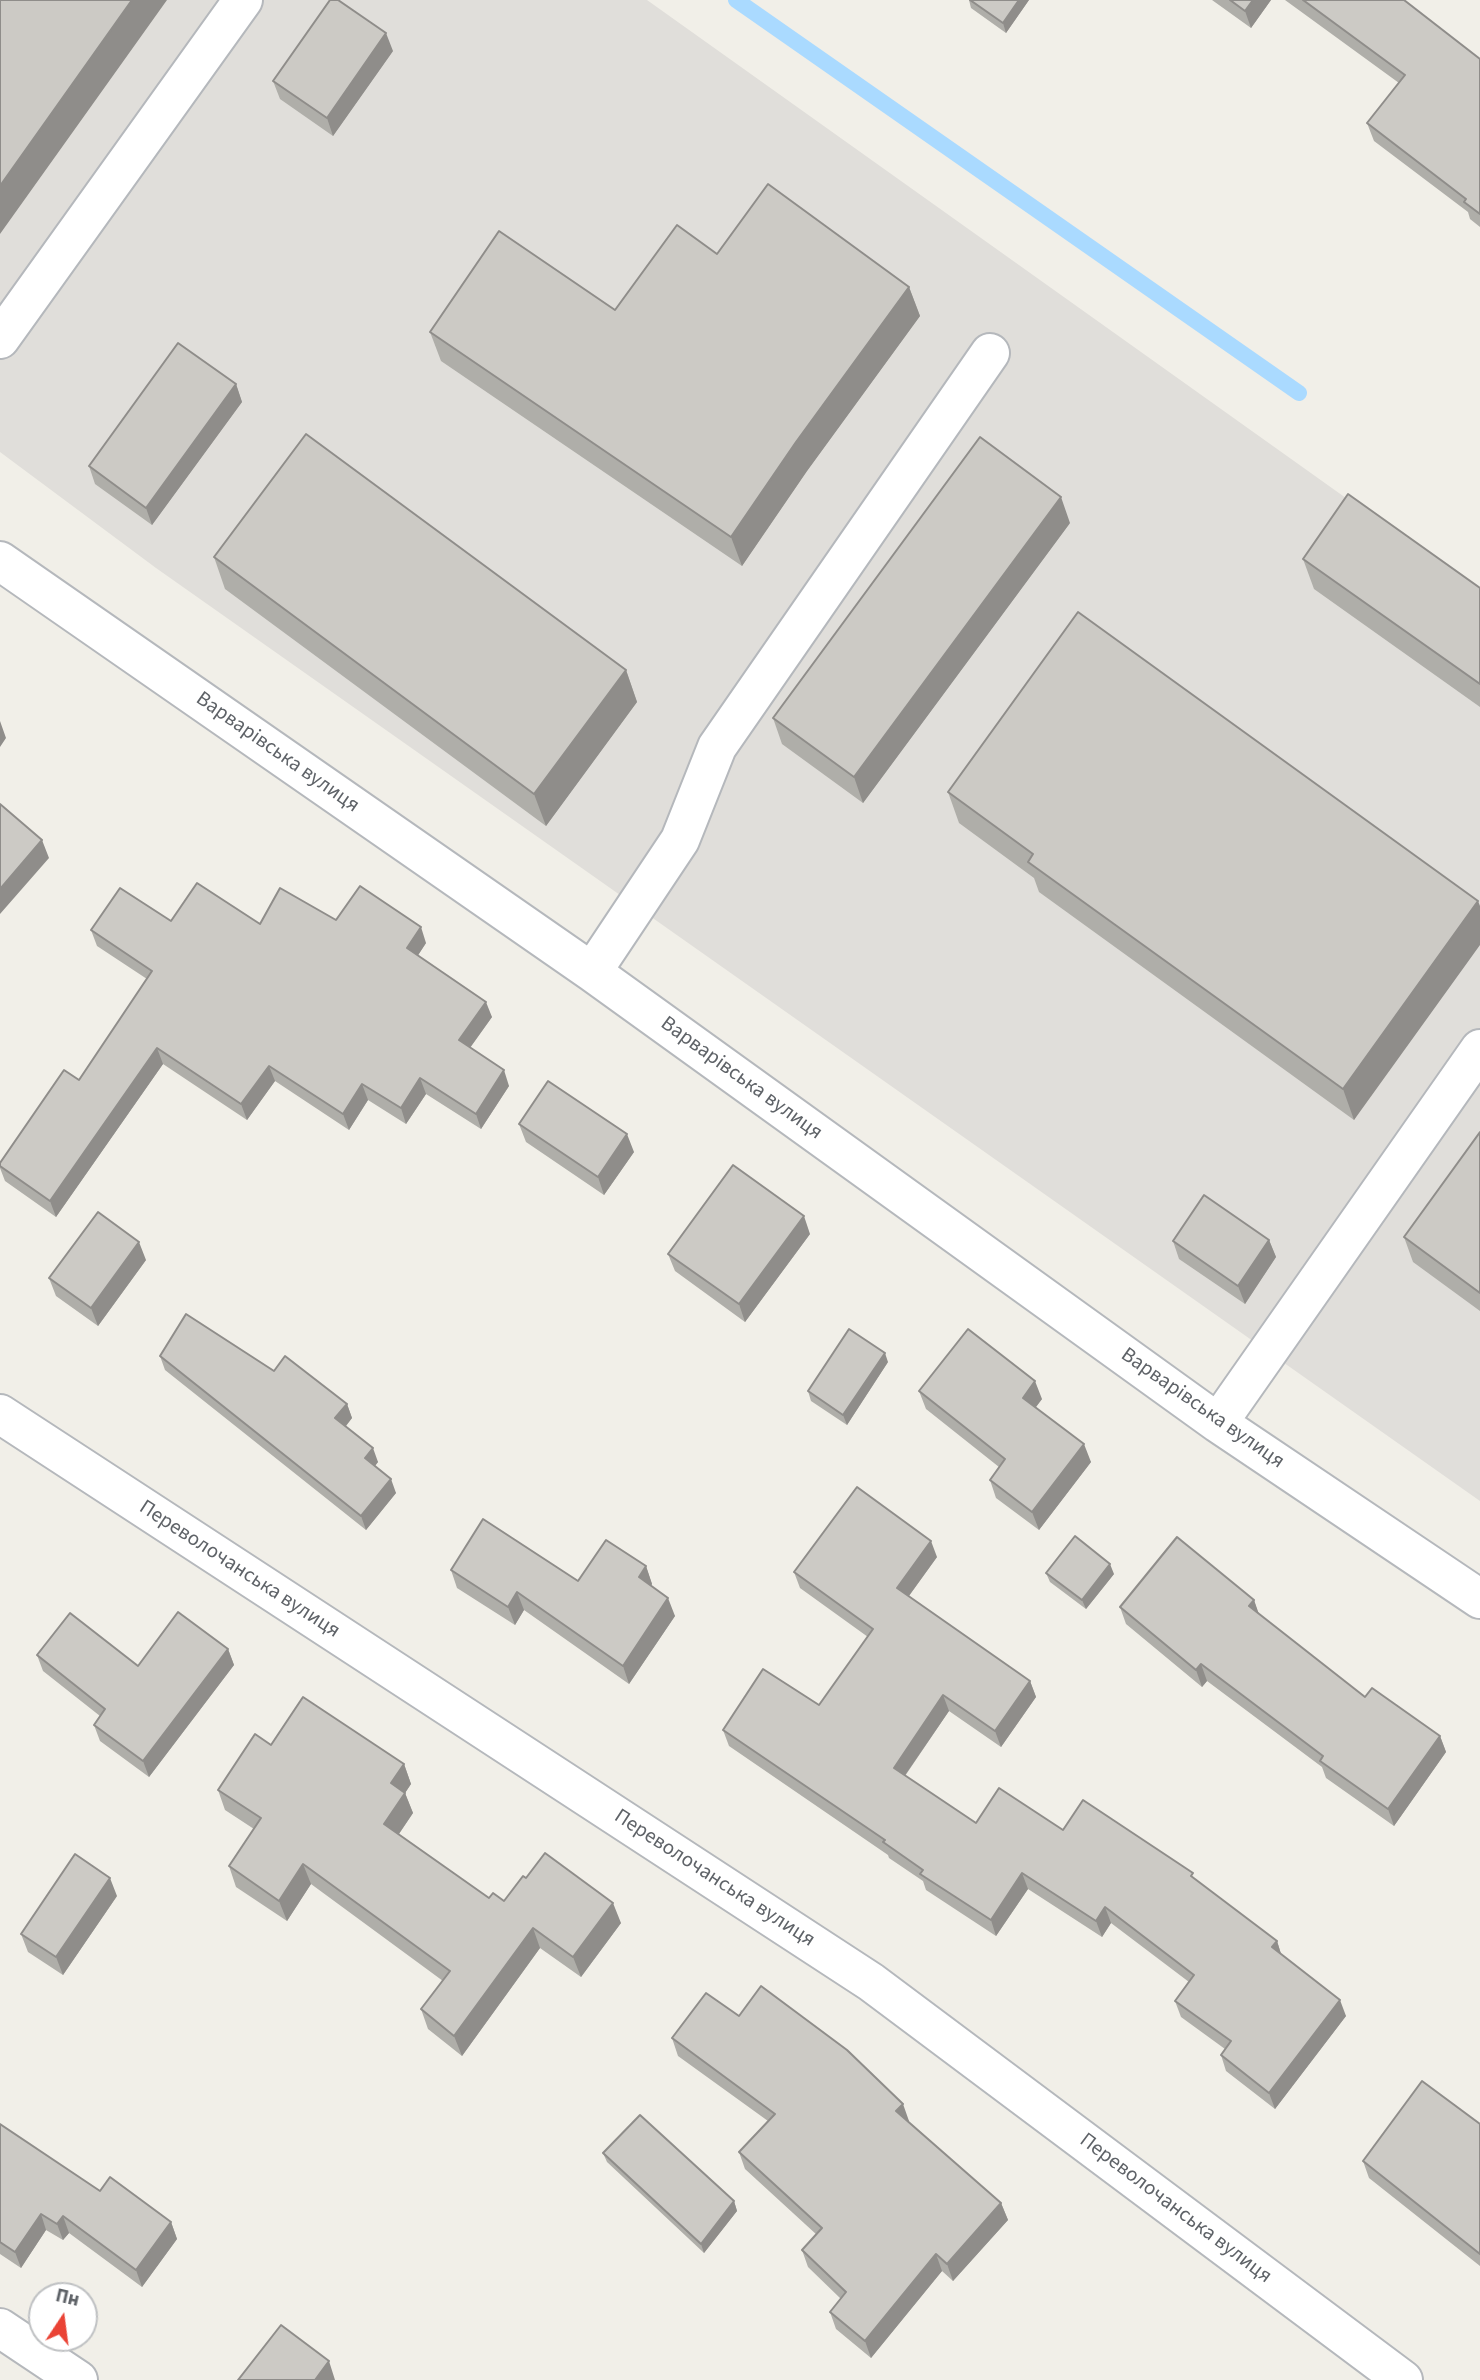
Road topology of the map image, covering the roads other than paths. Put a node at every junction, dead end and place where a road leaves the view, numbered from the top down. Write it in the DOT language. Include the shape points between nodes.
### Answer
graph roads {
  1 [pos="243,0"];
  2 [pos="0,339"];
  3 [pos="990,353"];
  4 [pos="0,561"];
  5 [pos="592,972"];
  6 [pos="1480,1049"];
  7 [pos="0,1415"];
  8 [pos="1218,1423"];
  9 [pos="1480,1599"];
  10 [pos="0,2328"];
  11 [pos="78,2380"];
  12 [pos="1403,2380"];
  1 -- 2 [label="street"];
  3 -- 5 [label="street" via="717,747 680,840"];
  4 -- 5 [label="street, Варварівська вулиця"];
  5 -- 8 [label="street, Варварівська вулиця"];
  6 -- 8 [label="street"];
  7 -- 12 [label="street, Переволочанська вулиця" via="871,1982"];
  8 -- 9 [label="street, Варварівська вулиця"];
  10 -- 11 [label="street"];
}
